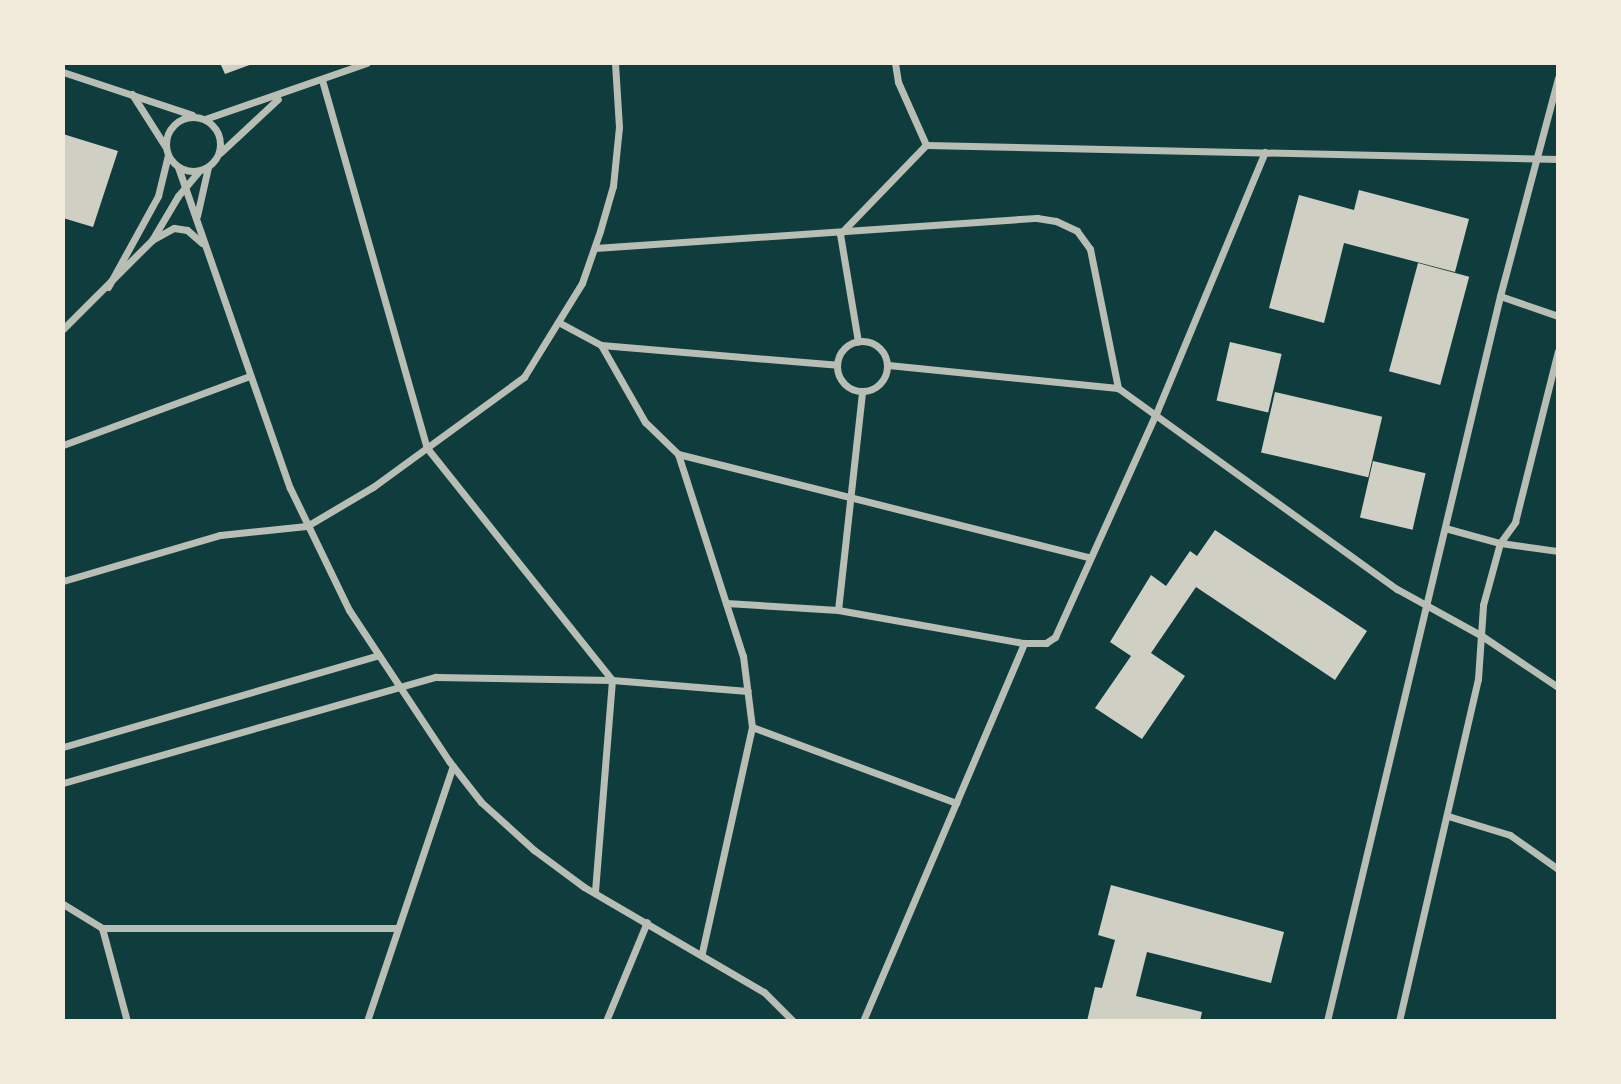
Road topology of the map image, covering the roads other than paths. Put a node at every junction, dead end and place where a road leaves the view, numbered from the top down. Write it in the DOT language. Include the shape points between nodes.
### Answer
graph roads {
  1 [pos="367,63"];
  2 [pos="615,63"];
  3 [pos="895,63"];
  4 [pos="63,72"];
  5 [pos="1558,78"];
  6 [pos="322,80"];
  7 [pos="132,94"];
  8 [pos="281,96"];
  9 [pos="196,116"];
  10 [pos="205,119"];
  11 [pos="926,145"];
  12 [pos="165,146"];
  13 [pos="1265,152"];
  14 [pos="218,154"];
  15 [pos="168,155"];
  16 [pos="1538,156"];
  17 [pos="1558,159"];
  18 [pos="178,167"];
  19 [pos="208,167"];
  20 [pos="199,171"];
  21 [pos="184,187"];
  22 [pos="197,216"];
  23 [pos="841,234"];
  24 [pos="152,240"];
  25 [pos="203,243"];
  26 [pos="595,248"];
  27 [pos="107,290"];
  28 [pos="1500,296"];
  29 [pos="1558,316"];
  30 [pos="561,323"];
  31 [pos="63,329"];
  32 [pos="858,341"];
  33 [pos="601,345"];
  34 [pos="1558,351"];
  35 [pos="837,365"];
  36 [pos="888,365"];
  37 [pos="250,376"];
  38 [pos="1118,388"];
  39 [pos="862,391"];
  40 [pos="1155,416"];
  41 [pos="63,445"];
  42 [pos="427,448"];
  43 [pos="678,454"];
  44 [pos="853,499"];
  45 [pos="307,526"];
  46 [pos="1445,528"];
  47 [pos="1500,543"];
  48 [pos="1558,551"];
  49 [pos="1088,557"];
  50 [pos="63,581"];
  51 [pos="726,603"];
  52 [pos="1425,605"];
  53 [pos="838,610"];
  54 [pos="1482,636"];
  55 [pos="1024,643"];
  56 [pos="379,656"];
  57 [pos="612,680"];
  58 [pos="400,687"];
  59 [pos="1558,687"];
  60 [pos="748,691"];
  61 [pos="752,727"];
  62 [pos="63,747"];
  63 [pos="453,766"];
  64 [pos="63,783"];
  65 [pos="956,803"];
  66 [pos="1448,816"];
  67 [pos="1558,869"];
  68 [pos="595,892"];
  69 [pos="63,905"];
  70 [pos="647,922"];
  71 [pos="102,928"];
  72 [pos="397,928"];
  73 [pos="702,953"];
  74 [pos="127,1021"];
  75 [pos="366,1021"];
  76 [pos="607,1021"];
  77 [pos="793,1021"];
  78 [pos="863,1021"];
  79 [pos="1327,1021"];
  80 [pos="1399,1021"];
  1 -- 6 [label="street"];
  2 -- 26 [label="street" via="618,139 613,186"];
  3 -- 11 [label="street" via="898,82"];
  4 -- 7 [label="street"];
  5 -- 16 [label="street"];
  6 -- 8 [label="street"];
  6 -- 42 [label="street"];
  7 -- 9 [label="street"];
  7 -- 12 [label="street"];
  8 -- 10 [label="street"];
  8 -- 14 [label="street"];
  9 -- 10 [label="street"];
  9 -- 12 [label="street" via="177,121 167,132"];
  10 -- 14 [label="street" via="219,136"];
  11 -- 13 [label="street"];
  11 -- 23 [label="street"];
  12 -- 15 [label="street"];
  13 -- 16 [label="street"];
  13 -- 40 [label="street"];
  14 -- 19 [label="street"];
  15 -- 18 [label="street"];
  15 -- 27 [label="street" via="158,196 113,269"];
  16 -- 17 [label="street"];
  16 -- 28 [label="street"];
  18 -- 20 [label="street"];
  18 -- 21 [label="street"];
  19 -- 20 [label="street"];
  19 -- 22 [label="street"];
  20 -- 21 [label="street"];
  21 -- 22 [label="street"];
  21 -- 24 [label="street"];
  22 -- 25 [label="street"];
  23 -- 26 [label="street"];
  23 -- 32 [label="street"];
  23 -- 38 [label="street" via="1037,218 1077,231 1090,249"];
  24 -- 25 [label="street" via="174,228 187,229"];
  24 -- 27 [label="street"];
  25 -- 37 [label="street"];
  26 -- 30 [label="street" via="583,283"];
  27 -- 31 [label="street"];
  28 -- 29 [label="street"];
  28 -- 46 [label="street"];
  30 -- 33 [label="street"];
  30 -- 42 [label="street" via="523,377"];
  32 -- 35 [label="street" via="842,350"];
  32 -- 36 [label="street" via="877,345"];
  33 -- 35 [label="street"];
  33 -- 43 [label="street" via="645,422"];
  34 -- 47 [label="street" via="1515,522"];
  35 -- 39 [label="street" via="847,386"];
  36 -- 38 [label="street"];
  36 -- 39 [label="street" via="878,385"];
  37 -- 41 [label="street"];
  37 -- 45 [label="street"];
  38 -- 40 [label="street"];
  39 -- 44 [label="street"];
  40 -- 49 [label="street"];
  40 -- 52 [label="street"];
  42 -- 45 [label="street"];
  42 -- 57 [label="street"];
  43 -- 44 [label="street"];
  43 -- 51 [label="street"];
  44 -- 49 [label="street"];
  44 -- 53 [label="street"];
  45 -- 50 [label="street" via="220,535"];
  45 -- 56 [label="street" via="349,610"];
  46 -- 47 [label="street"];
  46 -- 52 [label="street"];
  47 -- 48 [label="street"];
  47 -- 54 [label="street" via="1483,605"];
  49 -- 55 [label="street" via="1055,637 1046,643"];
  51 -- 53 [label="street"];
  51 -- 60 [label="street" via="743,656"];
  52 -- 54 [label="street"];
  52 -- 79 [label="street"];
  53 -- 55 [label="street"];
  54 -- 59 [label="street"];
  54 -- 66 [label="street" via="1478,679"];
  55 -- 65 [label="street"];
  56 -- 58 [label="street"];
  56 -- 62 [label="street"];
  57 -- 58 [label="street" via="453,676"];
  57 -- 60 [label="street"];
  57 -- 68 [label="street"];
  58 -- 63 [label="street"];
  58 -- 64 [label="street"];
  60 -- 61 [label="street"];
  61 -- 65 [label="street"];
  61 -- 73 [label="street"];
  63 -- 68 [label="street" via="481,802 525,842"];
  63 -- 72 [label="street"];
  65 -- 78 [label="street"];
  66 -- 67 [label="street" via="1510,835"];
  66 -- 80 [label="street"];
  68 -- 70 [label="street"];
  69 -- 71 [label="street"];
  70 -- 73 [label="street"];
  70 -- 76 [label="street"];
  71 -- 72 [label="street"];
  71 -- 74 [label="street"];
  72 -- 75 [label="street"];
  73 -- 77 [label="street" via="764,992"];
}
